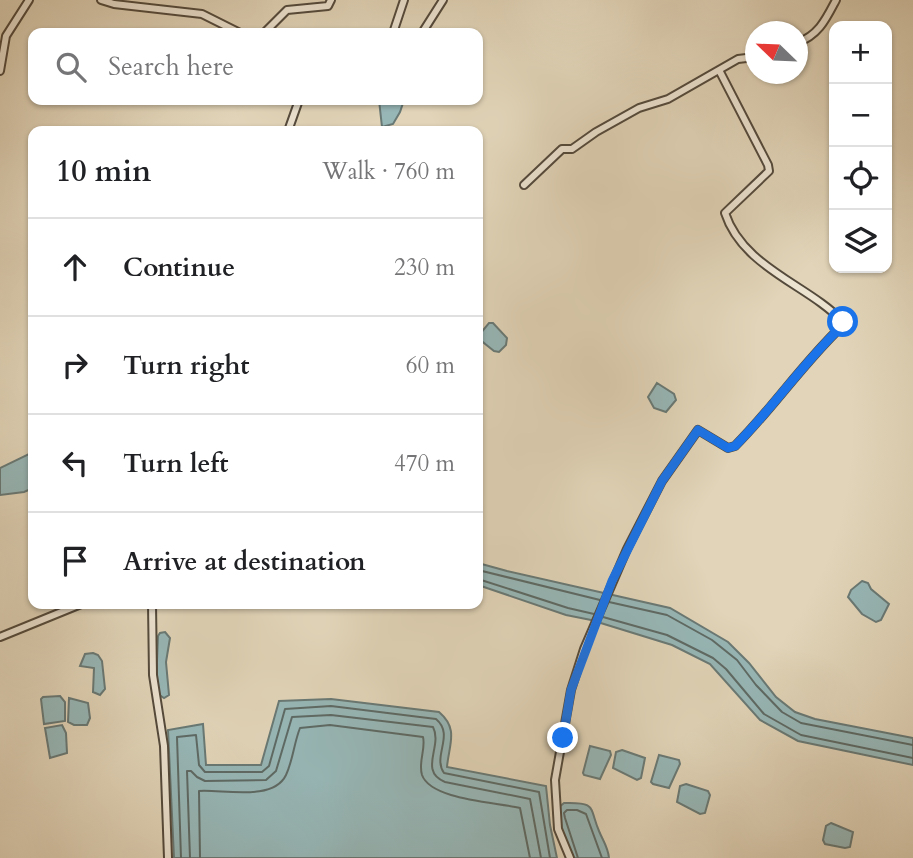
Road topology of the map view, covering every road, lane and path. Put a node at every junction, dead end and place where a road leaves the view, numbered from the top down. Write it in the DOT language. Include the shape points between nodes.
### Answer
graph roads {
  1 [pos="29,0"];
  2 [pos="101,0"];
  3 [pos="331,0"];
  4 [pos="404,0"];
  5 [pos="443,0"];
  6 [pos="836,0"];
  7 [pos="230,28"];
  8 [pos="269,28"];
  9 [pos="395,28"];
  10 [pos="425,28"];
  11 [pos="3,35"];
  12 [pos="808,38"];
  13 [pos="745,58"];
  14 [pos="719,70"];
  15 [pos="0,71"];
  16 [pos="297,105"];
  17 [pos="290,126"];
  18 [pos="524,185"];
  19 [pos="68,609"];
  20 [pos="152,609"];
  21 [pos="0,636"];
  22 [pos="168,858"];
  23 [pos="570,858"];
  1 -- 11 [label="street"];
  2 -- 7 [label="street" via="202,14"];
  3 -- 8 [label="street" via="328,6 286,10"];
  4 -- 9 [label="street"];
  5 -- 10 [label="street"];
  6 -- 12 [label="street" via="822,27"];
  11 -- 15 [label="street"];
  13 -- 14 [label="street"];
  14 -- 18 [label="street" via="668,99 639,108 572,149 562,149"];
  14 -- 23 [label="street" via="769,171 725,213 727,221 762,263 843,322 735,446 728,448 698,430 662,481 612,581 571,690 555,780 558,829"];
  16 -- 17 [label="street"];
  19 -- 21 [label="street"];
  20 -- 22 [label="street"];
}
